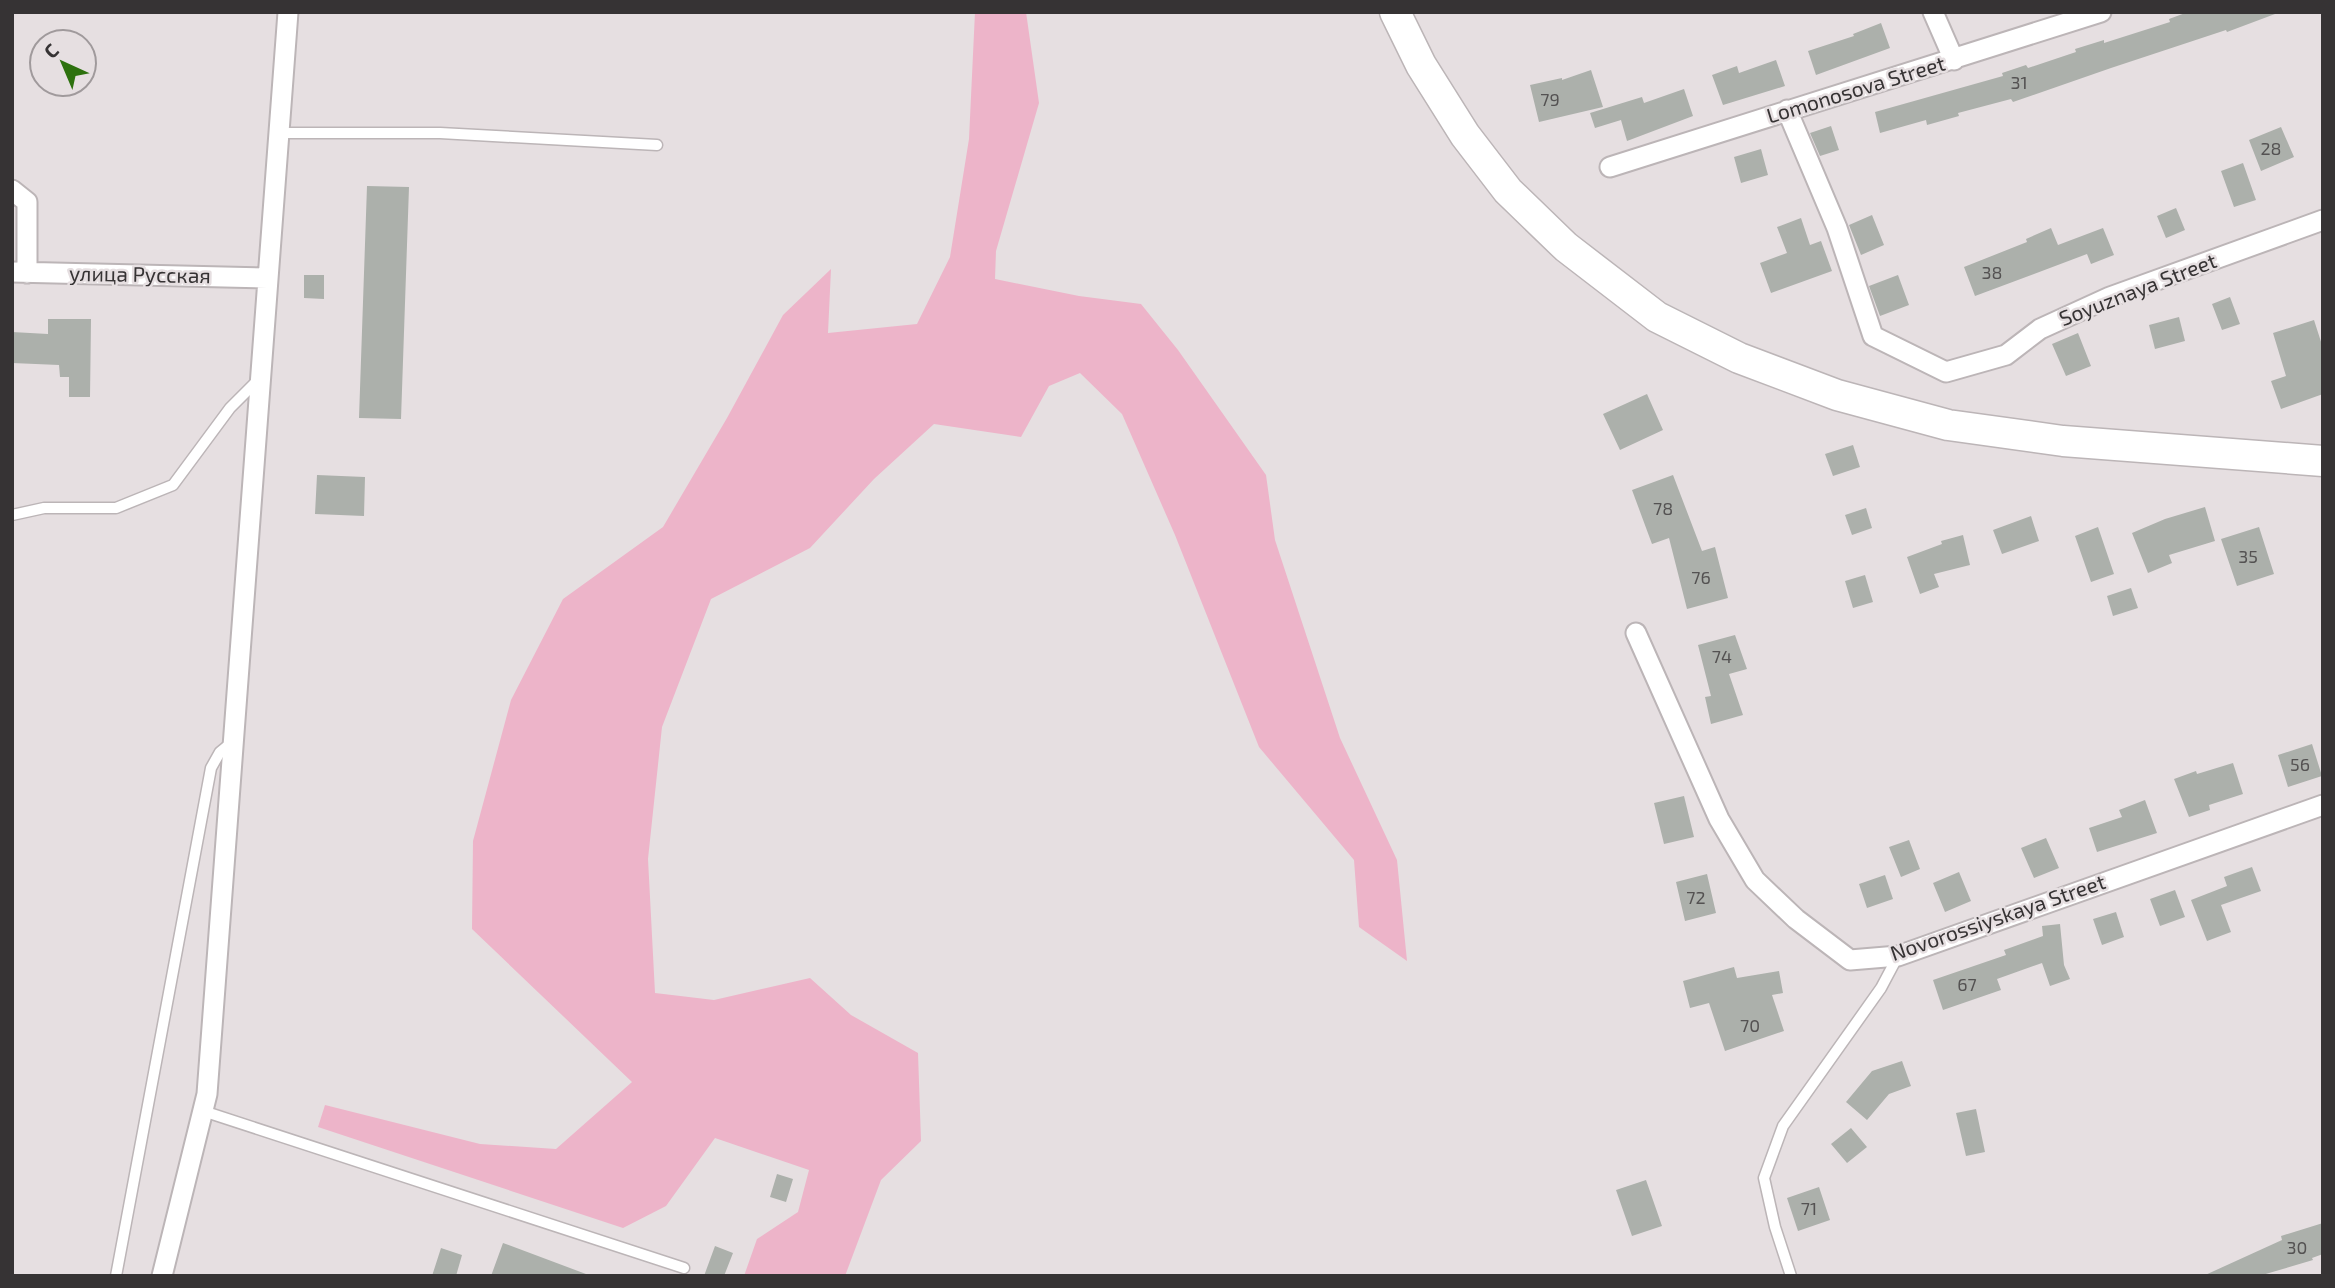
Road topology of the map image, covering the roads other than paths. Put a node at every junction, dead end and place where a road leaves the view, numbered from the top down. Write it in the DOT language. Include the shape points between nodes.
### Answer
graph roads {
  1 [pos="288,12"];
  2 [pos="1395,12"];
  3 [pos="1933,12"];
  4 [pos="2101,12"];
  5 [pos="1954,60"];
  6 [pos="1787,110"];
  7 [pos="279,133"];
  8 [pos="657,145"];
  9 [pos="1610,167"];
  10 [pos="12,190"];
  11 [pos="2323,220"];
  12 [pos="20,272"];
  13 [pos="268,278"];
  14 [pos="261,377"];
  15 [pos="2323,461"];
  16 [pos="12,515"];
  17 [pos="1636,633"];
  18 [pos="233,742"];
  19 [pos="2323,804"];
  20 [pos="1898,956"];
  21 [pos="203,1111"];
  22 [pos="684,1268"];
  23 [pos="116,1276"];
  24 [pos="162,1276"];
  25 [pos="1791,1276"];
  1 -- 7 [label="street"];
  2 -- 15 [label="main road" via="1421,65 1465,135 1508,191 1566,247 1657,317 1739,358 1836,396 1948,425 2063,440"];
  3 -- 5 [label="street"];
  4 -- 5 [label="street, Lomonosova Street"];
  5 -- 6 [label="street, Lomonosova Street"];
  6 -- 9 [label="street, Lomonosova Street"];
  6 -- 11 [label="street, Soyuznaya Street" via="1837,228 1873,336 1946,372 2006,355 2040,329 2110,297"];
  7 -- 8 [label="lane" via="440,133"];
  7 -- 13 [label="street"];
  10 -- 12 [label="street" via="27,202"];
  12 -- 13 [label="street, улица Русская"];
  13 -- 14 [label="street"];
  14 -- 16 [label="lane" via="230,408 173,485 116,508 44,508"];
  14 -- 18 [label="street"];
  17 -- 20 [label="street, Novorossiyskaya Street" via="1718,819 1755,880 1850,960"];
  18 -- 21 [label="street"];
  18 -- 23 [label="lane" via="211,768"];
  19 -- 20 [label="street, Novorossiyskaya Street"];
  20 -- 25 [label="lane" via="1881,988 1783,1126 1764,1178"];
  21 -- 22 [label="lane"];
  21 -- 24 [label="street"];
}
